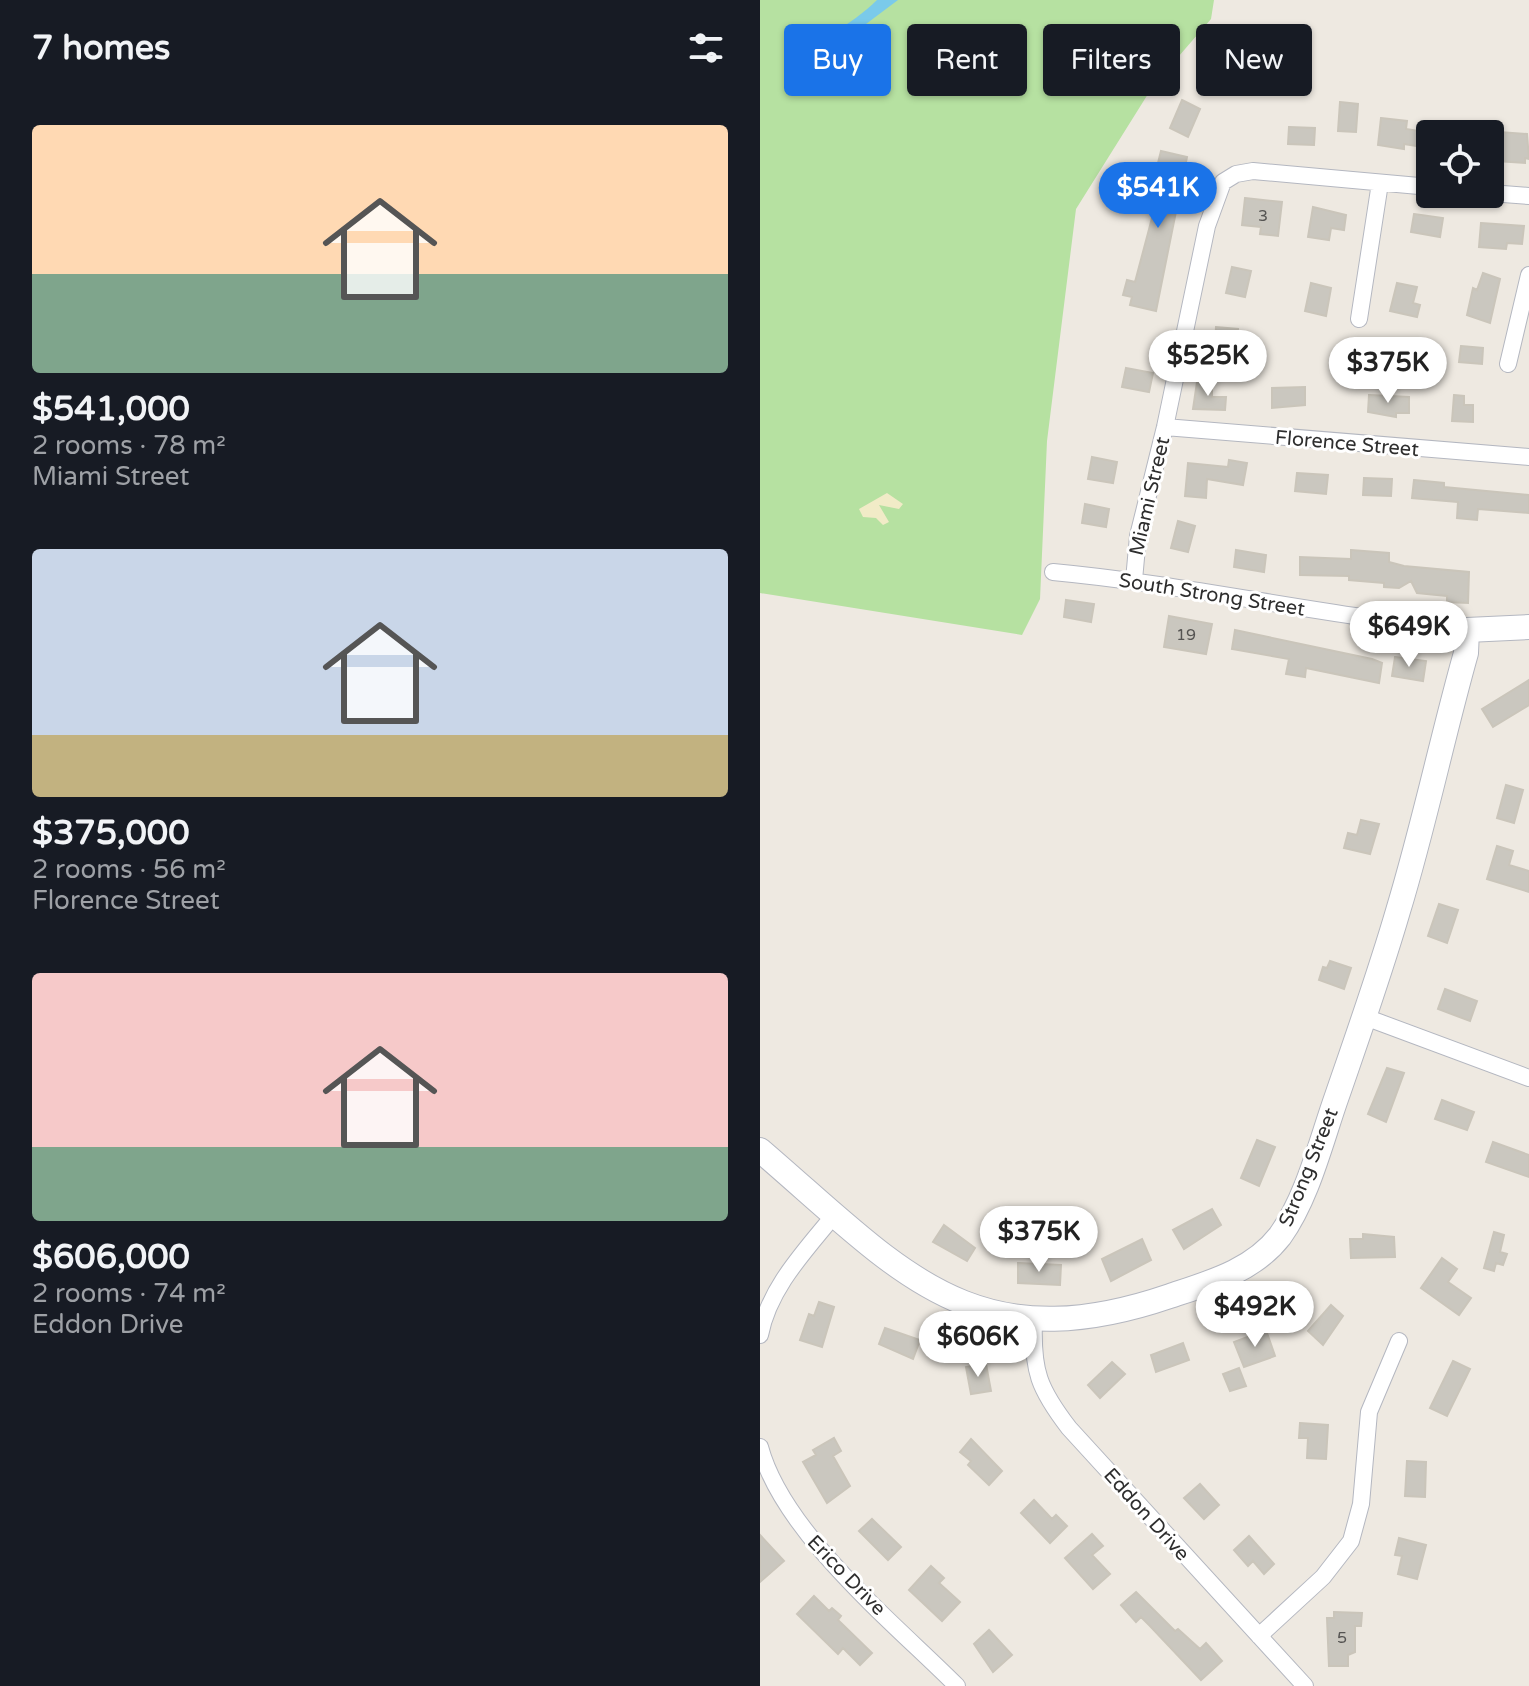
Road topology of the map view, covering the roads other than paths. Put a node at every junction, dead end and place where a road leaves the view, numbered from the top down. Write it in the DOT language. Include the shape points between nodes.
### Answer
graph roads {
  1 [pos="1380,183"];
  2 [pos="1416,186"];
  3 [pos="1504,194"];
  4 [pos="1529,196"];
  5 [pos="1529,275"];
  6 [pos="1359,319"];
  7 [pos="1508,364"];
  8 [pos="1165,427"];
  9 [pos="1529,457"];
  10 [pos="1053,572"];
  11 [pos="1134,580"];
  12 [pos="1529,627"];
  13 [pos="1467,630"];
  14 [pos="1365,1017"];
  15 [pos="1529,1078"];
  16 [pos="760,1150"];
  17 [pos="835,1214"];
  18 [pos="1034,1321"];
  19 [pos="761,1324"];
  20 [pos="1399,1341"];
  21 [pos="760,1447"];
  22 [pos="1259,1636"];
  23 [pos="957,1686"];
  24 [pos="1305,1686"];
  1 -- 2 [label="street, Miami Street"];
  1 -- 6 [label="street"];
  1 -- 8 [label="street, Miami Street" via="1271,171 1236,174 1223,182"];
  3 -- 4 [label="street"];
  5 -- 7 [label="street"];
  8 -- 9 [label="street, Florence Street"];
  8 -- 11 [label="street, Miami Street" via="1138,536"];
  10 -- 11 [label="street, South Strong Street"];
  11 -- 13 [label="street, South Strong Street"];
  12 -- 13 [label="street"];
  13 -- 14 [label="street, Strong Street" via="1466,653 1409,871"];
  14 -- 15 [label="street"];
  14 -- 18 [label="street, Strong Street" via="1296,1206 1260,1257 1222,1278 1131,1308 1084,1319"];
  16 -- 17 [label="street, Strong Street"];
  17 -- 18 [label="street, Strong Street" via="934,1290 984,1311"];
  17 -- 19 [label="street" via="789,1272"];
  18 -- 22 [label="street, Eddon Drive" via="1034,1366 1049,1402"];
  20 -- 22 [label="street" via="1369,1412 1361,1504 1351,1541 1323,1577"];
  21 -- 23 [label="street, Erico Drive" via="772,1483 797,1523"];
  22 -- 24 [label="street, Eddon Drive"];
}
